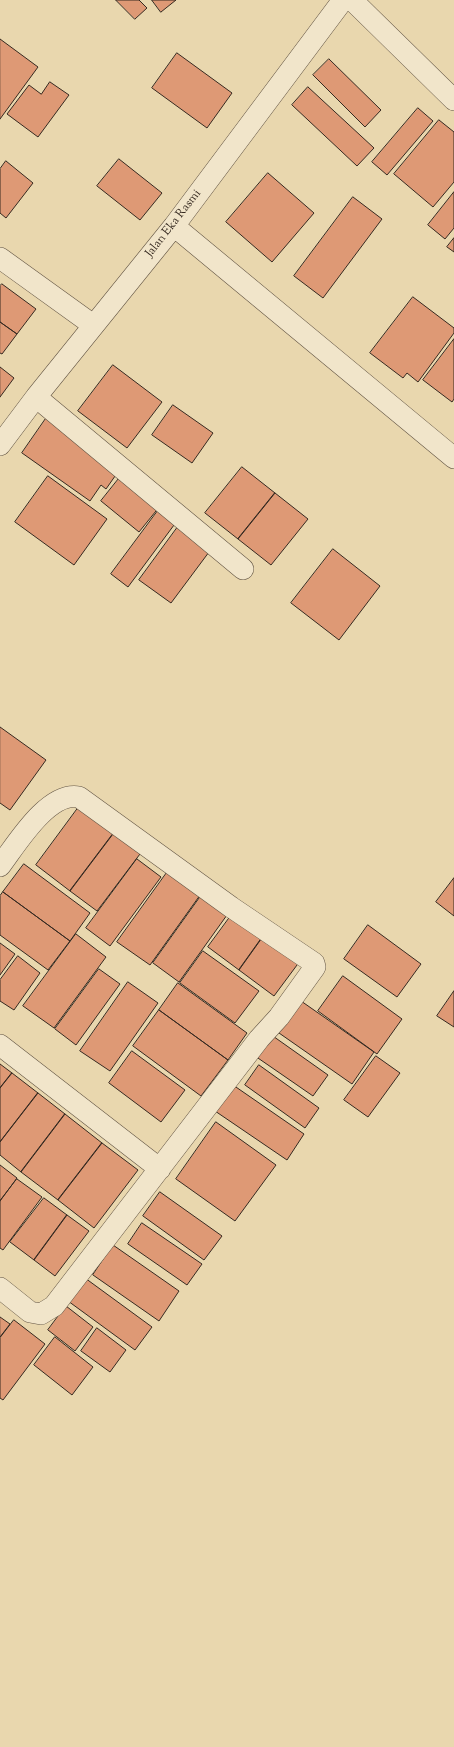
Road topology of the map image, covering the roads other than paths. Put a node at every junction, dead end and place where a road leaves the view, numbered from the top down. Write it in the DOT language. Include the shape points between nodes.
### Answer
graph roads {
  1 [pos="343,0"];
  2 [pos="352,0"];
  3 [pos="454,100"];
  4 [pos="174,226"];
  5 [pos="0,258"];
  6 [pos="93,325"];
  7 [pos="36,397"];
  8 [pos="0,445"];
  9 [pos="454,458"];
  10 [pos="243,569"];
  11 [pos="0,866"];
  12 [pos="0,1045"];
  13 [pos="160,1169"];
  14 [pos="0,1288"];
  1 -- 4 [label="street, Jalan Eka Rasmi"];
  2 -- 3 [label="street"];
  4 -- 6 [label="street, Jalan Eka Rasmi"];
  4 -- 9 [label="street"];
  5 -- 6 [label="street"];
  6 -- 7 [label="street, Jalan Eka Rasmi"];
  7 -- 8 [label="street, Jalan Eka Rasmi"];
  7 -- 10 [label="street"];
  11 -- 13 [label="street" via="24,833 48,807 72,796 79,797 231,907 314,963 314,970 279,1017 254,1045"];
  12 -- 13 [label="street"];
  13 -- 14 [label="street" via="54,1306 46,1312 30,1312"];
}
